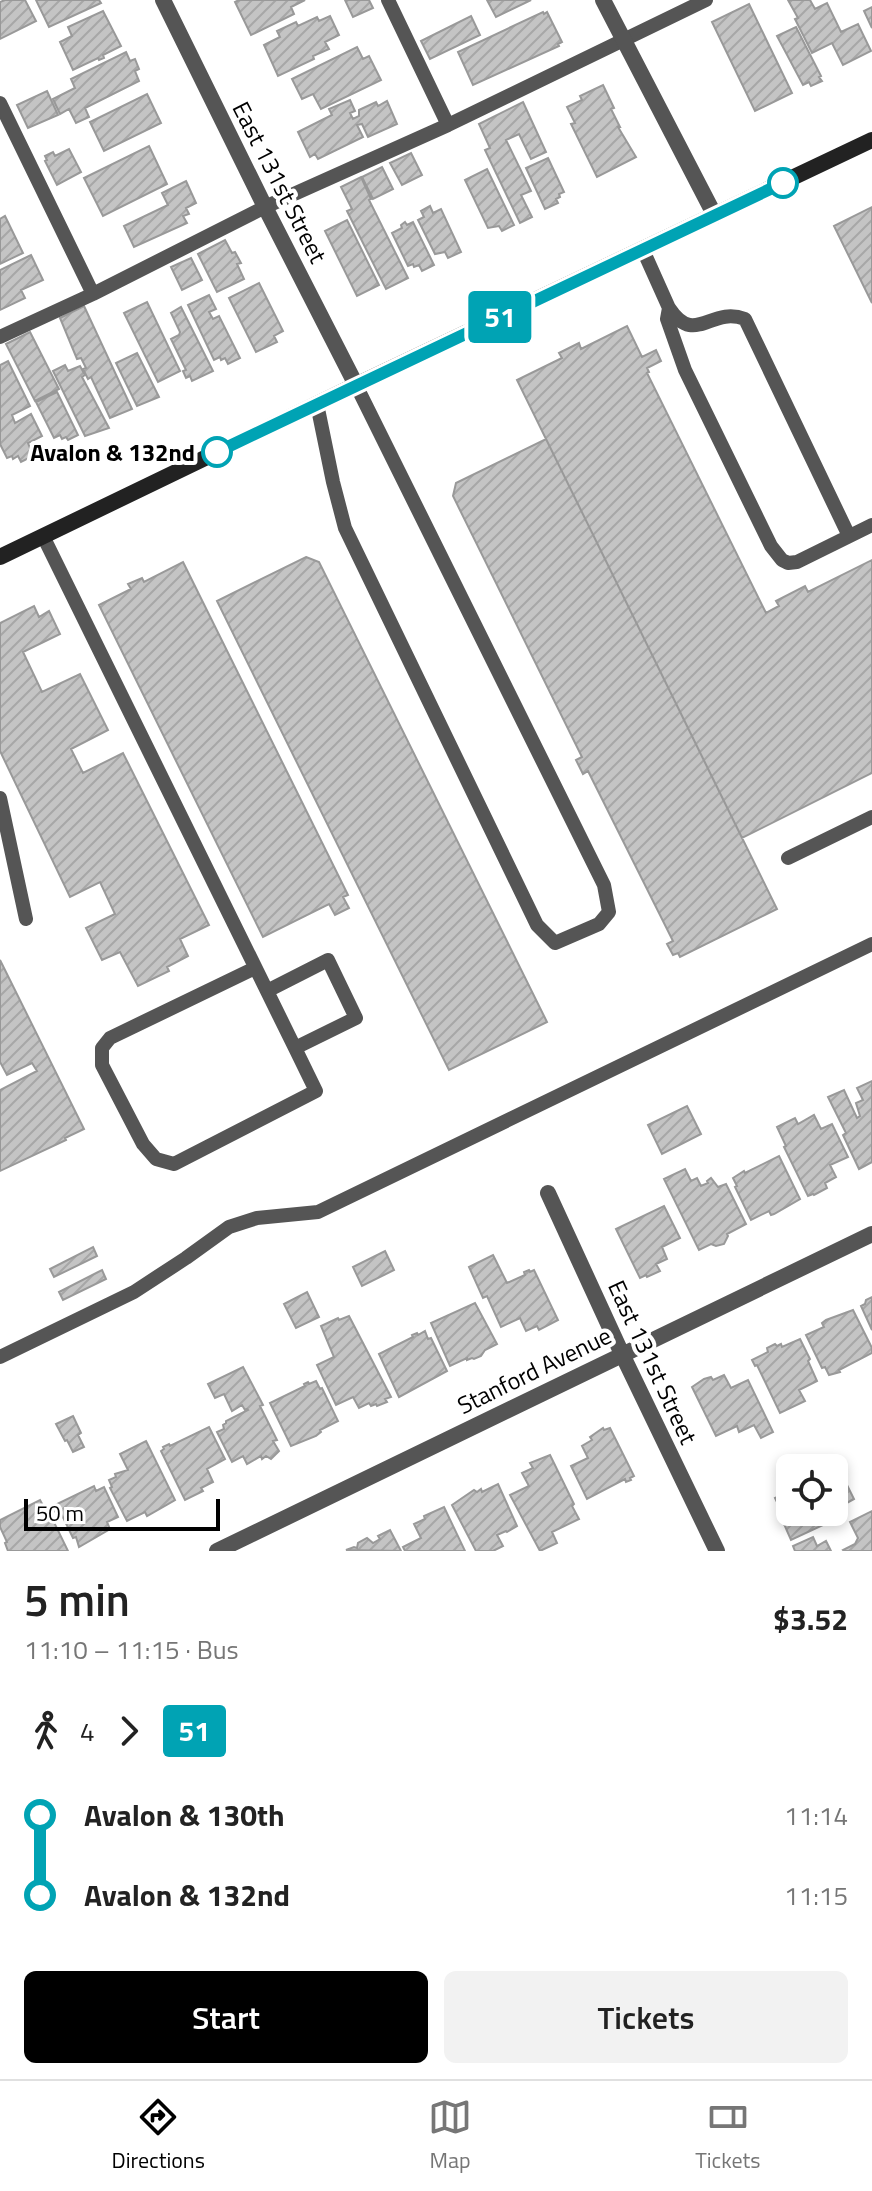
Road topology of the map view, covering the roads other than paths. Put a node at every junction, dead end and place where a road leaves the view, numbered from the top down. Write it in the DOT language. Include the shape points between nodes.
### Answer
graph roads {
  1 [pos="163,0"];
  2 [pos="388,0"];
  3 [pos="603,0"];
  4 [pos="706,0"];
  5 [pos="623,41"];
  6 [pos="0,103"];
  7 [pos="448,125"];
  8 [pos="872,140"];
  9 [pos="265,207"];
  10 [pos="715,216"];
  11 [pos="643,250"];
  12 [pos="93,294"];
  13 [pos="671,316"];
  14 [pos="0,337"];
  15 [pos="356,385"];
  16 [pos="317,404"];
  17 [pos="872,525"];
  18 [pos="43,536"];
  19 [pos="849,536"];
  20 [pos="0,556"];
  21 [pos="0,798"];
  22 [pos="872,817"];
  23 [pos="788,858"];
  24 [pos="26,919"];
  25 [pos="872,944"];
  26 [pos="255,968"];
  27 [pos="267,991"];
  28 [pos="295,1048"];
  29 [pos="548,1193"];
  30 [pos="872,1234"];
  31 [pos="622,1354"];
  32 [pos="0,1357"];
  33 [pos="217,1551"];
  34 [pos="717,1551"];
  1 -- 9 [label="street, East 131st Street"];
  2 -- 7 [label="lane"];
  3 -- 5 [label="street"];
  4 -- 5 [label="lane"];
  5 -- 7 [label="lane"];
  5 -- 10 [label="street"];
  6 -- 12 [label="lane"];
  7 -- 9 [label="lane"];
  8 -- 10 [label="main road"];
  9 -- 12 [label="lane"];
  9 -- 15 [label="street, East 131st Street"];
  10 -- 11 [label="main road"];
  11 -- 13 [label="lane"];
  11 -- 15 [label="main road"];
  12 -- 14 [label="lane"];
  13 -- 19 [label="lane" via="690,326 718,317 745,319"];
  13 -- 19 [label="lane" via="685,370 782,560 797,562"];
  15 -- 16 [label="main road"];
  15 -- 16 [label="lane" via="604,885 609,912 599,924 555,943 537,925 345,528"];
  16 -- 18 [label="main road"];
  17 -- 19 [label="lane"];
  18 -- 20 [label="main road"];
  18 -- 26 [label="lane"];
  21 -- 24 [label="lane"];
  22 -- 23 [label="lane"];
  25 -- 32 [label="lane" via="318,1212 257,1218 229,1227 134,1292"];
  26 -- 27 [label="lane"];
  26 -- 28 [label="lane" via="110,1038 102,1048 102,1065 143,1144 156,1159 174,1164 316,1091"];
  27 -- 28 [label="lane"];
  27 -- 28 [label="lane" via="328,960 356,1018"];
  29 -- 31 [label="street, East 131st Street"];
  30 -- 31 [label="street, Stanford Avenue"];
  31 -- 33 [label="street, Stanford Avenue"];
  31 -- 34 [label="street, East 131st Street"];
}
